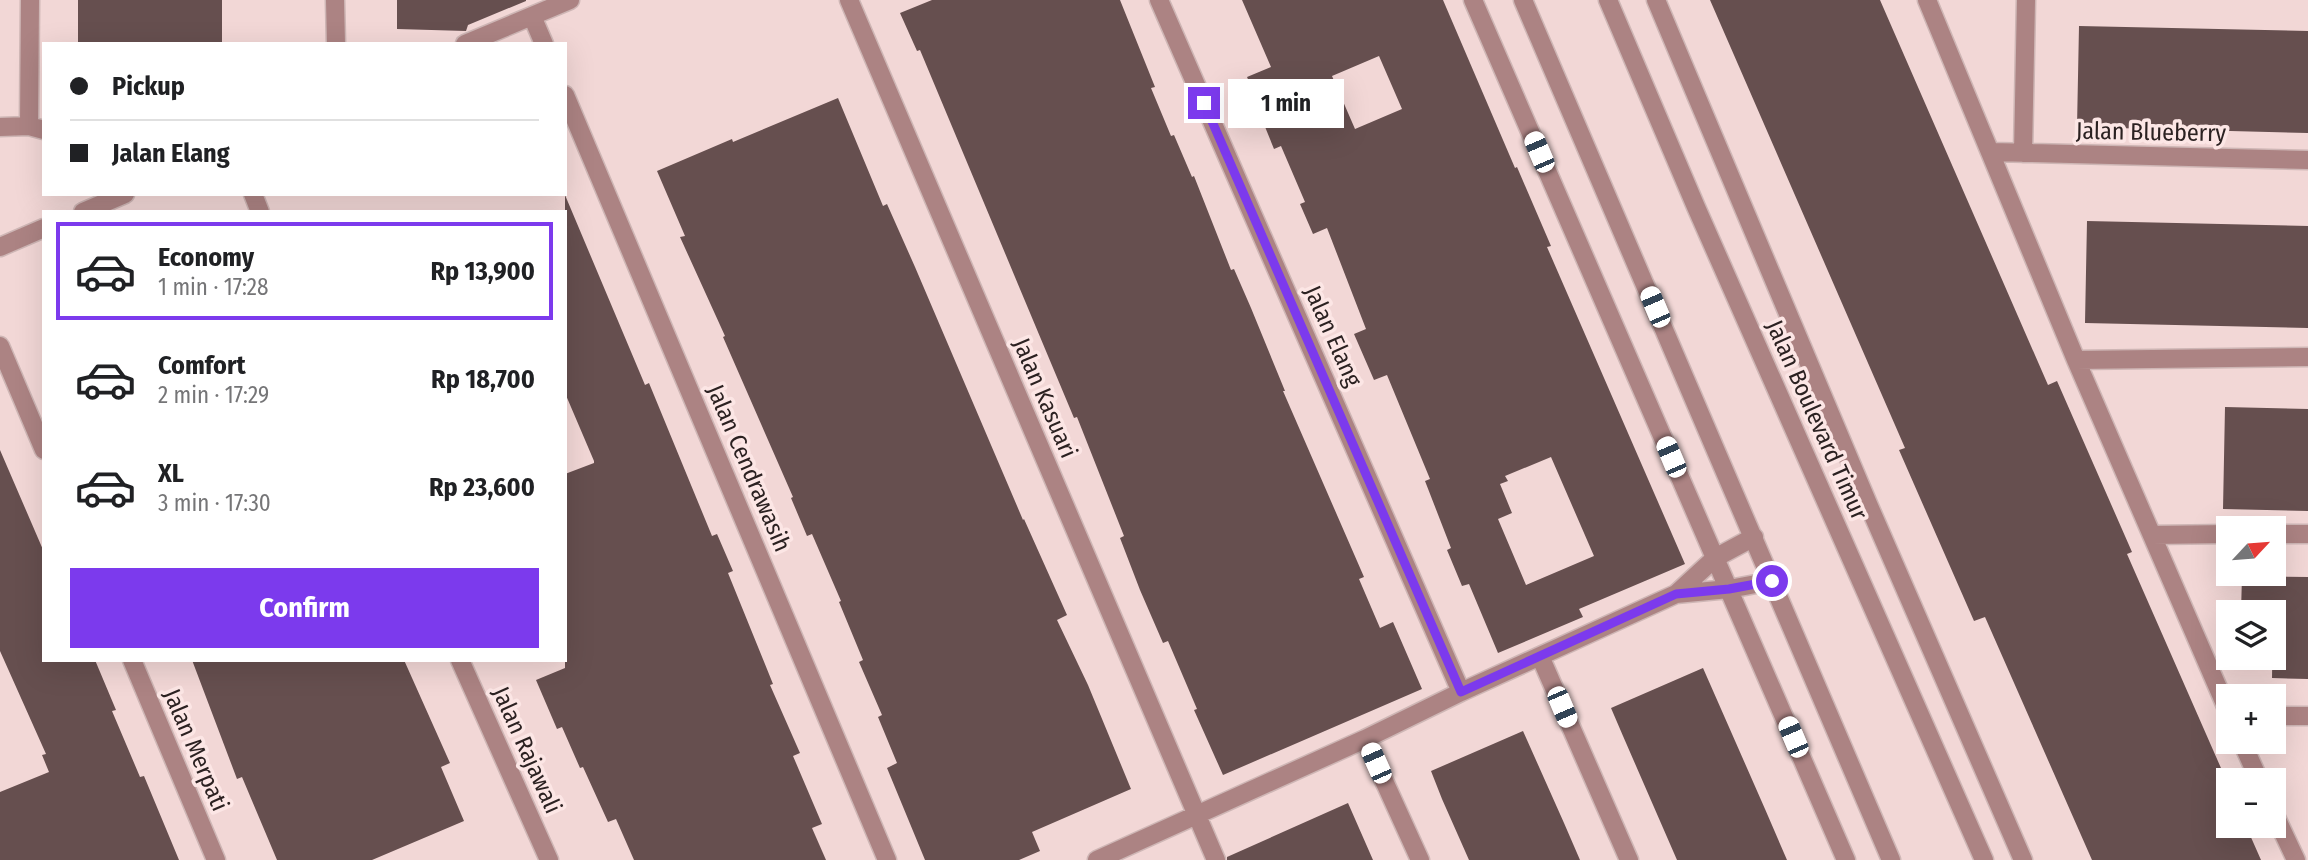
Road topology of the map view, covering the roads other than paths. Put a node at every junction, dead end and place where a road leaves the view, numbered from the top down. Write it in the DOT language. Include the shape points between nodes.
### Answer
graph roads {
  1 [pos="30,0"];
  2 [pos="335,0"];
  3 [pos="570,0"];
  4 [pos="849,0"];
  5 [pos="1159,0"];
  6 [pos="1473,0"];
  7 [pos="1522,0"];
  8 [pos="1608,0"];
  9 [pos="1656,0"];
  10 [pos="1927,0"];
  11 [pos="2026,0"];
  12 [pos="532,16"];
  13 [pos="336,42"];
  14 [pos="470,42"];
  15 [pos="543,42"];
  16 [pos="567,100"];
  17 [pos="0,127"];
  18 [pos="36,128"];
  19 [pos="1992,152"];
  20 [pos="2023,153"];
  21 [pos="2308,160"];
  22 [pos="120,196"];
  23 [pos="88,210"];
  24 [pos="42,229"];
  25 [pos="0,247"];
  26 [pos="0,346"];
  27 [pos="2308,357"];
  28 [pos="2076,360"];
  29 [pos="42,445"];
  30 [pos="2216,534"];
  31 [pos="2286,534"];
  32 [pos="2308,534"];
  33 [pos="2152,535"];
  34 [pos="1754,537"];
  35 [pos="1715,558"];
  36 [pos="1772,581"];
  37 [pos="1729,589"];
  38 [pos="1676,594"];
  39 [pos="1540,656"];
  40 [pos="133,662"];
  41 [pos="461,662"];
  42 [pos="2216,684"];
  43 [pos="1461,692"];
  44 [pos="2286,716"];
  45 [pos="2308,716"];
  46 [pos="1365,739"];
  47 [pos="1196,816"];
  48 [pos="2286,838"];
  49 [pos="216,860"];
  50 [pos="550,860"];
  51 [pos="887,860"];
  52 [pos="1097,860"];
  53 [pos="1216,860"];
  54 [pos="1420,860"];
  55 [pos="1629,860"];
  56 [pos="1846,860"];
  57 [pos="1891,860"];
  58 [pos="1984,860"];
  59 [pos="2023,860"];
  60 [pos="2296,860"];
  1 -- 18 [label="street"];
  2 -- 13 [label="street"];
  3 -- 12 [label="street"];
  4 -- 47 [label="street, Jalan Kasuari"];
  5 -- 43 [label="street, Jalan Elang"];
  6 -- 35 [label="street"];
  7 -- 34 [label="street"];
  8 -- 58 [label="street, Jalan Boulevard Timur"];
  9 -- 59 [label="street, Jalan Boulevard Timur"];
  10 -- 19 [label="street"];
  11 -- 20 [label="street"];
  12 -- 14 [label="street"];
  12 -- 15 [label="street"];
  16 -- 51 [label="street, Jalan Cendrawasih"];
  17 -- 18 [label="street"];
  19 -- 20 [label="street, Jalan Blueberry"];
  19 -- 28 [label="street"];
  20 -- 21 [label="street, Jalan Blueberry"];
  22 -- 23 [label="street"];
  24 -- 25 [label="street"];
  26 -- 29 [label="street"];
  27 -- 28 [label="street"];
  28 -- 33 [label="street"];
  30 -- 33 [label="street"];
  31 -- 32 [label="street"];
  33 -- 42 [label="street"];
  34 -- 35 [label="street"];
  34 -- 36 [label="street"];
  35 -- 37 [label="street"];
  35 -- 38 [label="street"];
  36 -- 37 [label="street"];
  36 -- 57 [label="street"];
  37 -- 38 [label="street"];
  37 -- 56 [label="street"];
  38 -- 39 [label="street"];
  39 -- 43 [label="street"];
  39 -- 55 [label="street"];
  40 -- 49 [label="street, Jalan Merpati"];
  41 -- 50 [label="street, Jalan Rajawali"];
  43 -- 46 [label="street"];
  44 -- 45 [label="street"];
  46 -- 47 [label="street"];
  46 -- 54 [label="street"];
  47 -- 52 [label="street"];
  47 -- 53 [label="street, Jalan Kasuari"];
  48 -- 60 [label="street"];
}
